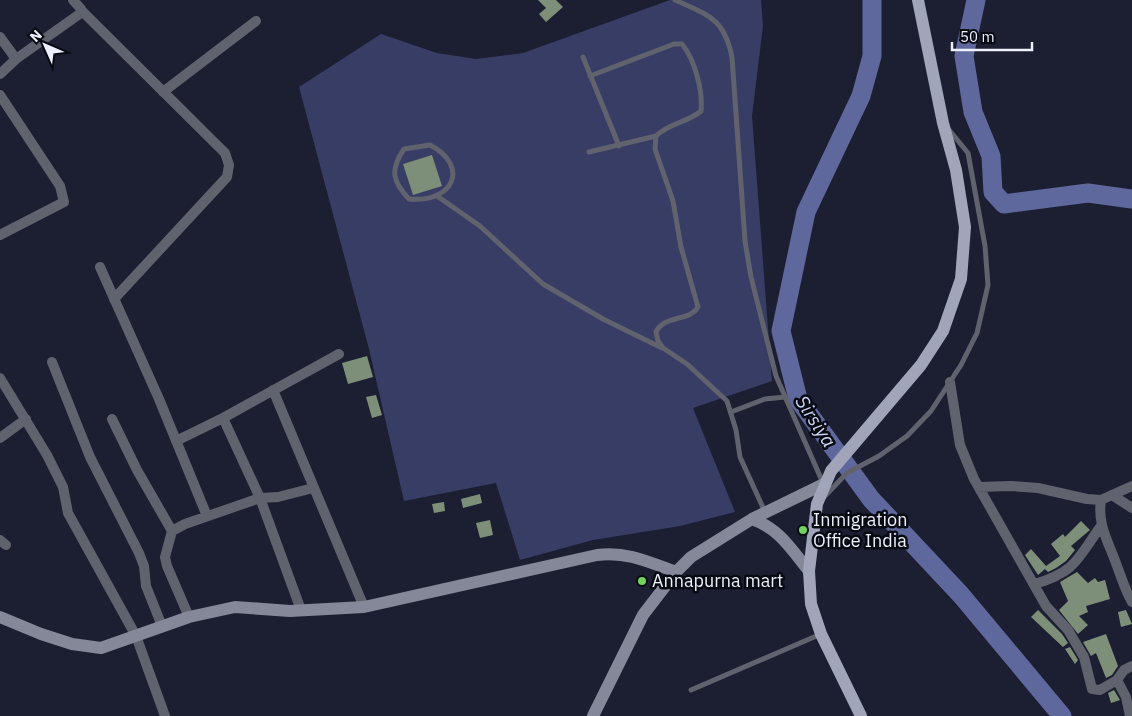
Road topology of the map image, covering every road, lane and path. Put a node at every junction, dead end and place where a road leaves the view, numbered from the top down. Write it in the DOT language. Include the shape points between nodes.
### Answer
graph roads {
  1 [pos="73,0"];
  2 [pos="675,0"];
  3 [pos="918,0"];
  4 [pos="82,11"];
  5 [pos="256,21"];
  6 [pos="0,38"];
  7 [pos="583,57"];
  8 [pos="16,59"];
  9 [pos="0,74"];
  10 [pos="590,76"];
  11 [pos="163,92"];
  12 [pos="0,95"];
  13 [pos="943,123"];
  14 [pos="656,136"];
  15 [pos="619,146"];
  16 [pos="589,152"];
  17 [pos="437,196"];
  18 [pos="0,235"];
  19 [pos="100,267"];
  20 [pos="114,300"];
  21 [pos="663,348"];
  22 [pos="339,354"];
  23 [pos="52,362"];
  24 [pos="0,378"];
  25 [pos="950,382"];
  26 [pos="273,390"];
  27 [pos="785,398"];
  28 [pos="731,412"];
  29 [pos="222,418"];
  30 [pos="26,419"];
  31 [pos="112,419"];
  32 [pos="0,438"];
  33 [pos="176,441"];
  34 [pos="824,484"];
  35 [pos="1132,486"];
  36 [pos="979,487"];
  37 [pos="313,488"];
  38 [pos="1112,495"];
  39 [pos="260,498"];
  40 [pos="1101,500"];
  41 [pos="816,504"];
  42 [pos="1132,508"];
  43 [pos="765,512"];
  44 [pos="207,516"];
  45 [pos="752,519"];
  46 [pos="1101,526"];
  47 [pos="172,532"];
  48 [pos="809,571"];
  49 [pos="676,572"];
  50 [pos="1035,584"];
  51 [pos="1132,602"];
  52 [pos="364,607"];
  53 [pos="301,610"];
  54 [pos="0,617"];
  55 [pos="189,617"];
  56 [pos="162,626"];
  57 [pos="821,634"];
  58 [pos="136,636"];
  59 [pos="1132,666"];
  60 [pos="1117,680"];
  61 [pos="691,690"];
  62 [pos="165,716"];
  63 [pos="593,716"];
  64 [pos="861,716"];
  65 [pos="1130,716"];
  1 -- 4 [label="street"];
  2 -- 27 [label="lane" via="706,14 728,38 745,241 753,286 776,376"];
  3 -- 13 [label="main road"];
  4 -- 8 [label="street"];
  4 -- 11 [label="street"];
  5 -- 11 [label="street"];
  6 -- 8 [label="street"];
  7 -- 10 [label="lane"];
  8 -- 9 [label="street"];
  10 -- 14 [label="lane" via="674,44 682,44 689,53 702,99 701,111 693,118 664,128"];
  10 -- 15 [label="lane"];
  11 -- 20 [label="street" via="225,153 230,165 227,177"];
  12 -- 18 [label="street" via="64,196 64,202"];
  13 -- 25 [label="lane" via="968,153 988,285 977,333"];
  13 -- 34 [label="main road" via="956,170 965,227 961,279 944,331 921,365 831,471"];
  14 -- 15 [label="lane"];
  14 -- 21 [label="lane" via="655,149 673,201 680,247 698,307 694,313 666,322 658,329 658,341"];
  15 -- 16 [label="lane"];
  17 -- 17 [label="lane" via="424,201 409,200 398,188 394,177 395,162 404,149 430,145 443,152 451,168 451,182 448,190"];
  17 -- 21 [label="lane" via="480,226 543,284 602,319"];
  19 -- 20 [label="street"];
  20 -- 33 [label="street"];
  21 -- 28 [label="lane" via="708,383 727,401"];
  22 -- 26 [label="street"];
  23 -- 56 [label="street" via="90,457 139,553 146,586"];
  24 -- 30 [label="street"];
  25 -- 36 [label="street" via="960,445"];
  25 -- 41 [label="lane" via="925,418 907,436 847,473"];
  26 -- 29 [label="street"];
  26 -- 37 [label="street"];
  27 -- 28 [label="lane" via="765,399"];
  27 -- 34 [label="lane"];
  28 -- 43 [label="lane" via="740,457"];
  29 -- 33 [label="street"];
  29 -- 39 [label="street"];
  30 -- 32 [label="street"];
  30 -- 58 [label="street" via="62,487 68,513"];
  31 -- 47 [label="street" via="136,470"];
  33 -- 44 [label="street"];
  34 -- 41 [label="main road"];
  34 -- 43 [label="street"];
  35 -- 38 [label="street"];
  36 -- 40 [label="street" via="1038,488"];
  36 -- 50 [label="street"];
  37 -- 39 [label="street"];
  37 -- 52 [label="street"];
  38 -- 40 [label="street"];
  38 -- 42 [label="street"];
  39 -- 44 [label="street"];
  39 -- 53 [label="street"];
  40 -- 46 [label="street"];
  41 -- 48 [label="main road"];
  43 -- 45 [label="street"];
  44 -- 47 [label="street"];
  45 -- 48 [label="street" via="768,525 779,534"];
  45 -- 49 [label="street" via="691,557"];
  46 -- 50 [label="street" via="1084,553 1071,566 1058,577"];
  46 -- 51 [label="street"];
  47 -- 55 [label="street" via="165,556"];
  48 -- 57 [label="main road" via="811,604"];
  49 -- 52 [label="street" via="629,555 611,553"];
  49 -- 63 [label="street" via="643,615"];
  50 -- 60 [label="street" via="1046,606 1068,630 1084,657 1092,689 1100,690"];
  52 -- 53 [label="street"];
  53 -- 55 [label="street" via="235,607"];
  54 -- 58 [label="street" via="72,644 101,648"];
  55 -- 56 [label="street"];
  56 -- 58 [label="street"];
  57 -- 61 [label="lane"];
  57 -- 64 [label="main road"];
  58 -- 62 [label="street"];
  59 -- 60 [label="street" via="1124,670"];
  60 -- 65 [label="street"];
}
